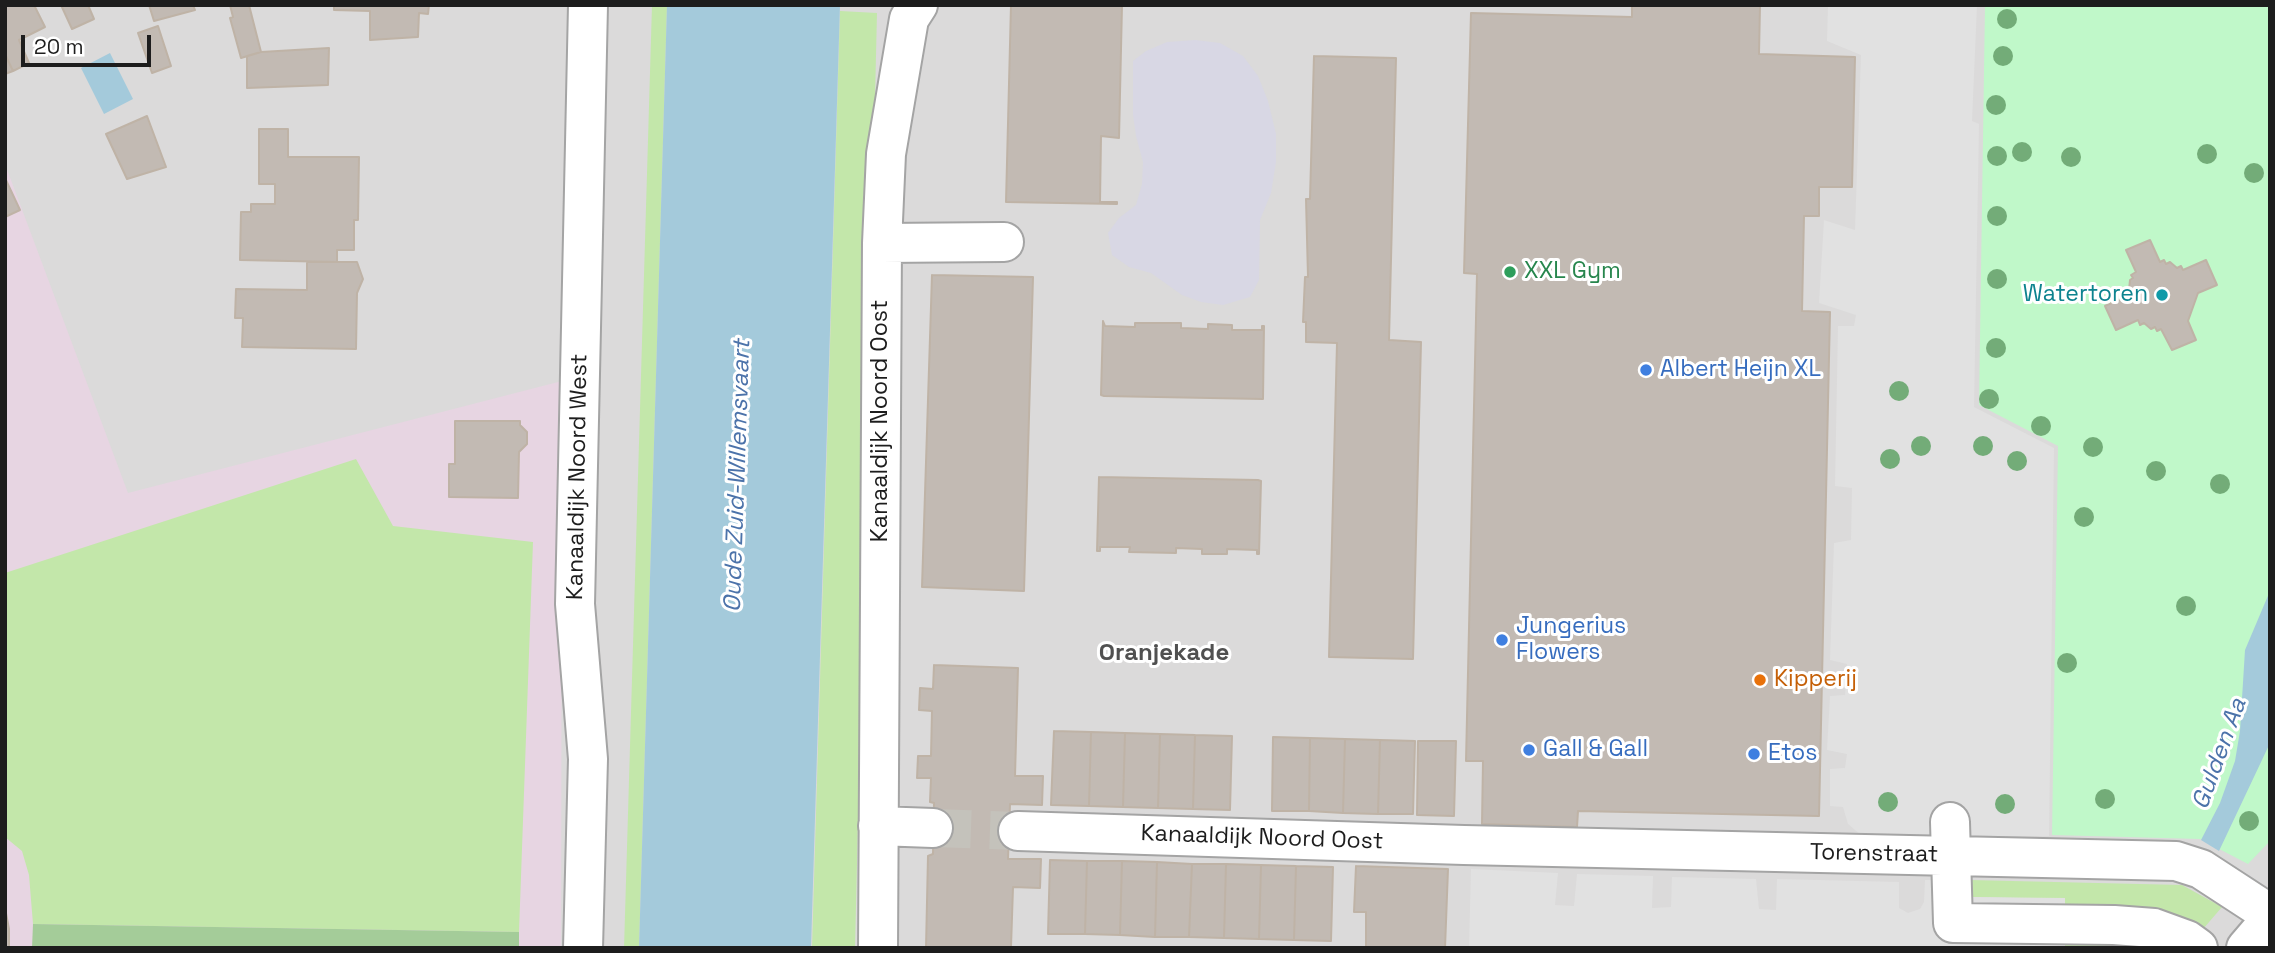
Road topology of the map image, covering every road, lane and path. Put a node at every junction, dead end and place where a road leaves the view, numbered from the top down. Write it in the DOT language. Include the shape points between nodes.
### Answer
graph roads {
  1 [pos="588,5"];
  2 [pos="910,10"];
  3 [pos="1004,242"];
  4 [pos="882,243"];
  5 [pos="878,826"];
  6 [pos="933,828"];
  7 [pos="1018,831"];
  8 [pos="1950,839"];
  9 [pos="1464,845"];
  10 [pos="2270,914"];
  11 [pos="2270,920"];
  12 [pos="583,948"];
  13 [pos="878,948"];
  14 [pos="2198,948"];
  15 [pos="2246,948"];
  1 -- 12 [label="street, Kanaaldijk Noord West" via="575,604 588,759"];
  2 -- 4 [label="street, Kanaaldijk Noord Oost" via="886,154"];
  3 -- 4 [label="street"];
  4 -- 5 [label="street, Kanaaldijk Noord Oost"];
  5 -- 6 [label="street"];
  5 -- 13 [label="street, Kanaaldijk Noord Oost"];
  7 -- 9 [label="street, Kanaaldijk Noord Oost"];
  8 -- 9 [label="street, Torenstraat"];
  8 -- 10 [label="street, Torenstraat" via="2176,861 2201,869"];
  8 -- 14 [label="street" via="1953,923 2154,928"];
  11 -- 15 [label="street"];
}
